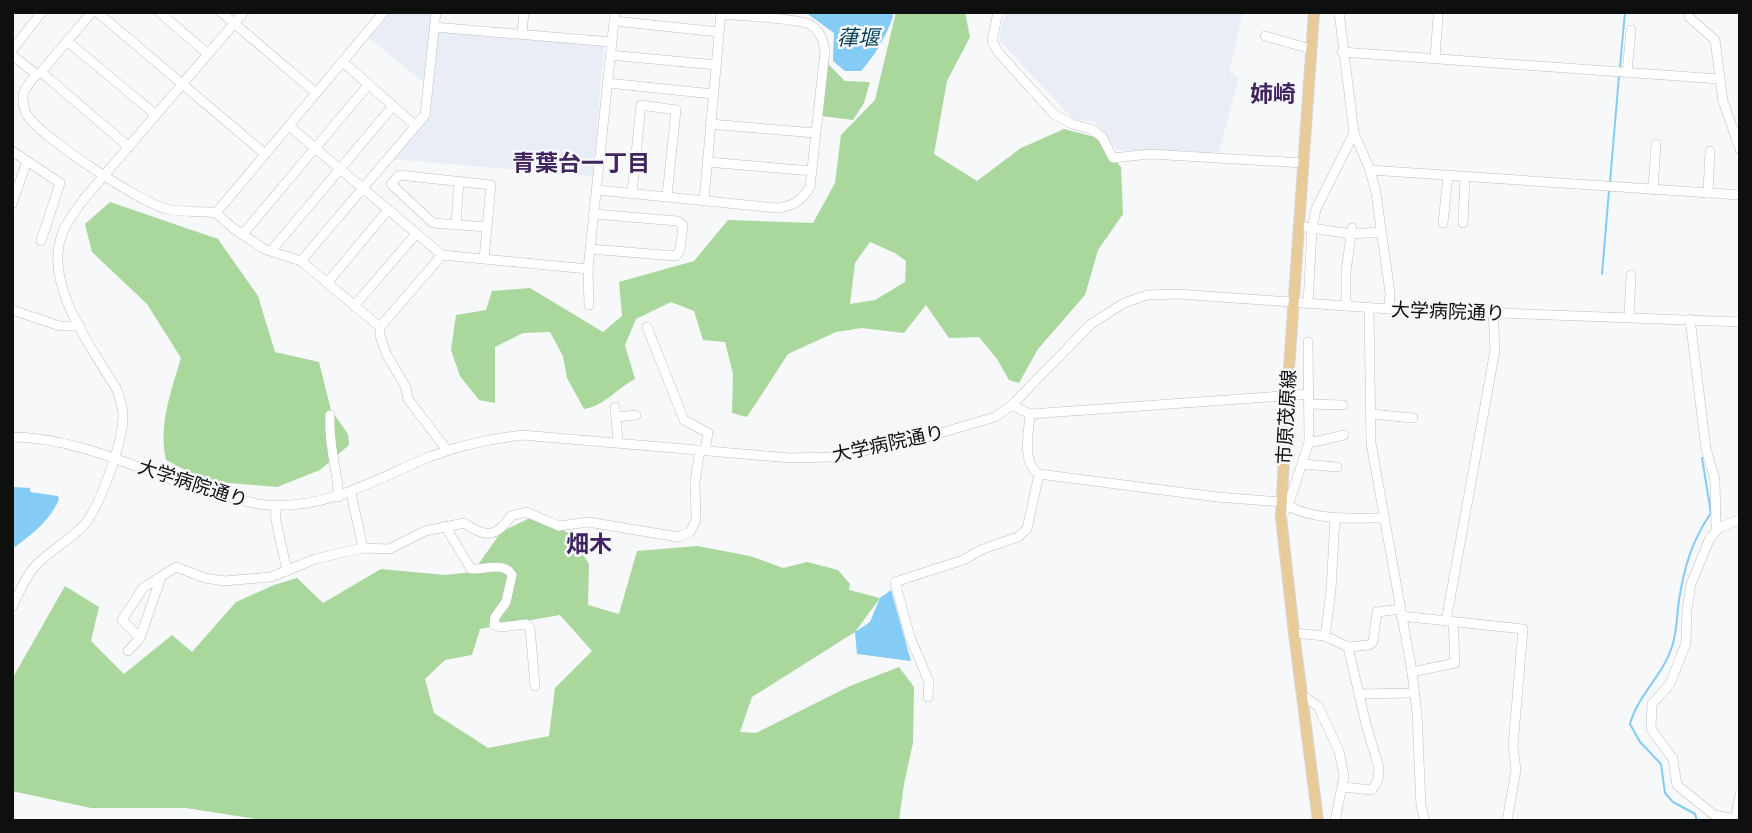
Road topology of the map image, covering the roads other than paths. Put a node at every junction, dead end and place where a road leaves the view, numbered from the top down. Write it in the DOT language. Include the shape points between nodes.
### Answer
graph roads {
  1 [pos="42,12"];
  2 [pos="92,12"];
  3 [pos="97,12"];
  4 [pos="159,12"];
  5 [pos="221,12"];
  6 [pos="244,12"];
  7 [pos="436,12"];
  8 [pos="524,12"];
  9 [pos="998,12"];
  10 [pos="1314,12"];
  11 [pos="1339,12"];
  12 [pos="721,13"];
  13 [pos="379,14"];
  14 [pos="1437,16"];
  15 [pos="614,17"];
  16 [pos="1689,17"];
  17 [pos="234,24"];
  18 [pos="435,27"];
  19 [pos="1631,30"];
  20 [pos="719,32"];
  21 [pos="522,34"];
  22 [pos="1265,36"];
  23 [pos="67,41"];
  24 [pos="612,42"];
  25 [pos="12,50"];
  26 [pos="1311,50"];
  27 [pos="1342,52"];
  28 [pos="208,54"];
  29 [pos="12,55"];
  30 [pos="610,55"];
  31 [pos="1435,58"];
  32 [pos="343,62"];
  33 [pos="716,65"];
  34 [pos="1627,72"];
  35 [pos="38,73"];
  36 [pos="1720,79"];
  37 [pos="608,83"];
  38 [pos="183,84"];
  39 [pos="369,84"];
  40 [pos="316,93"];
  41 [pos="713,94"];
  42 [pos="393,106"];
  43 [pos="156,116"];
  44 [pos="710,124"];
  45 [pos="289,126"];
  46 [pos="416,126"];
  47 [pos="815,133"];
  48 [pos="1354,133"];
  49 [pos="1656,144"];
  50 [pos="129,147"];
  51 [pos="314,148"];
  52 [pos="1740,149"];
  53 [pos="12,151"];
  54 [pos="1710,151"];
  55 [pos="265,154"];
  56 [pos="27,161"];
  57 [pos="707,162"];
  58 [pos="1303,163"];
  59 [pos="339,169"];
  60 [pos="1370,170"];
  61 [pos="812,171"];
  62 [pos="104,176"];
  63 [pos="1448,176"];
  64 [pos="1465,177"];
  65 [pos="459,181"];
  66 [pos="363,189"];
  67 [pos="597,190"];
  68 [pos="1653,190"];
  69 [pos="632,193"];
  70 [pos="1708,193"];
  71 [pos="1740,195"];
  72 [pos="667,196"];
  73 [pos="704,200"];
  74 [pos="12,204"];
  75 [pos="388,210"];
  76 [pos="216,213"];
  77 [pos="594,214"];
  78 [pos="1443,223"];
  79 [pos="1463,223"];
  80 [pos="456,225"];
  81 [pos="1299,226"];
  82 [pos="487,228"];
  83 [pos="1312,229"];
  84 [pos="1351,231"];
  85 [pos="1381,232"];
  86 [pos="416,234"];
  87 [pos="242,235"];
  88 [pos="41,241"];
  89 [pos="590,249"];
  90 [pos="271,251"];
  91 [pos="442,255"];
  92 [pos="484,259"];
  93 [pos="301,261"];
  94 [pos="588,269"];
  95 [pos="1631,275"];
  96 [pos="327,283"];
  97 [pos="1293,302"];
  98 [pos="1308,304"];
  99 [pos="589,305"];
  100 [pos="354,306"];
  101 [pos="1346,306"];
  102 [pos="1369,308"];
  103 [pos="1389,309"];
  104 [pos="12,310"];
  105 [pos="1493,312"];
  106 [pos="1629,317"];
  107 [pos="1690,319"];
  108 [pos="1740,322"];
  109 [pos="80,326"];
  110 [pos="380,327"];
  111 [pos="647,327"];
  112 [pos="1308,342"];
  113 [pos="1287,397"];
  114 [pos="1309,399"];
  115 [pos="1012,405"];
  116 [pos="1343,405"];
  117 [pos="1030,414"];
  118 [pos="1371,414"];
  119 [pos="330,415"];
  120 [pos="636,415"];
  121 [pos="1413,418"];
  122 [pos="1344,435"];
  123 [pos="12,437"];
  124 [pos="618,442"];
  125 [pos="1309,442"];
  126 [pos="447,450"];
  127 [pos="702,450"];
  128 [pos="113,457"];
  129 [pos="1303,464"];
  130 [pos="1337,467"];
  131 [pos="1039,474"];
  132 [pos="351,493"];
  133 [pos="339,497"];
  134 [pos="1285,504"];
  135 [pos="275,505"];
  136 [pos="1335,518"];
  137 [pos="1384,518"];
  138 [pos="1740,519"];
  139 [pos="445,526"];
  140 [pos="1719,528"];
  141 [pos="363,548"];
  142 [pos="287,570"];
  143 [pos="160,577"];
  144 [pos="12,607"];
  145 [pos="1401,613"];
  146 [pos="1450,621"];
  147 [pos="1293,633"];
  148 [pos="1325,636"];
  149 [pos="140,638"];
  150 [pos="1348,647"];
  151 [pos="128,651"];
  152 [pos="1412,672"];
  153 [pos="535,685"];
  154 [pos="1414,693"];
  155 [pos="1359,694"];
  156 [pos="1301,695"];
  157 [pos="928,697"];
  158 [pos="1342,787"];
  159 [pos="1740,794"];
  160 [pos="1736,820"];
  161 [pos="1318,821"];
  162 [pos="1335,821"];
  163 [pos="1425,821"];
  164 [pos="1507,821"];
  1 -- 25 [label="street"];
  2 -- 23 [label="street"];
  3 -- 38 [label="street"];
  4 -- 28 [label="street"];
  5 -- 17 [label="street"];
  6 -- 17 [label="street"];
  7 -- 18 [label="street"];
  8 -- 21 [label="street"];
  9 -- 58 [label="street" via="992,41 998,52 1054,114 1102,137 1113,158 1150,154"];
  10 -- 26 [label="main road, 市原茂原線"];
  11 -- 27 [label="street"];
  12 -- 20 [label="street"];
  12 -- 47 [label="street" via="803,22 816,30 825,51"];
  13 -- 32 [label="street"];
  14 -- 31 [label="street"];
  15 -- 20 [label="street"];
  15 -- 24 [label="street"];
  16 -- 36 [label="street" via="1715,40"];
  17 -- 28 [label="street"];
  17 -- 40 [label="street"];
  18 -- 21 [label="street"];
  18 -- 46 [label="street" via="427,110"];
  19 -- 34 [label="street"];
  20 -- 33 [label="street"];
  21 -- 24 [label="street"];
  22 -- 26 [label="street"];
  23 -- 35 [label="street"];
  23 -- 43 [label="street"];
  24 -- 30 [label="street"];
  26 -- 58 [label="main road, 市原茂原線"];
  27 -- 31 [label="street"];
  27 -- 48 [label="street"];
  28 -- 38 [label="street"];
  29 -- 35 [label="street"];
  30 -- 33 [label="street"];
  30 -- 37 [label="street"];
  31 -- 34 [label="street"];
  32 -- 39 [label="street"];
  32 -- 40 [label="street"];
  33 -- 41 [label="street"];
  34 -- 36 [label="street"];
  35 -- 50 [label="street"];
  35 -- 62 [label="street" via="23,94 27,114"];
  36 -- 52 [label="street"];
  37 -- 41 [label="street"];
  37 -- 67 [label="street"];
  38 -- 43 [label="street"];
  38 -- 55 [label="street"];
  39 -- 42 [label="street"];
  39 -- 51 [label="street"];
  40 -- 45 [label="street"];
  41 -- 44 [label="street"];
  42 -- 46 [label="street"];
  42 -- 59 [label="street"];
  43 -- 50 [label="street"];
  44 -- 47 [label="street"];
  44 -- 57 [label="street"];
  45 -- 51 [label="street"];
  45 -- 55 [label="street"];
  46 -- 66 [label="street"];
  47 -- 61 [label="street"];
  48 -- 60 [label="street"];
  48 -- 83 [label="street"];
  49 -- 68 [label="street"];
  50 -- 62 [label="street"];
  51 -- 59 [label="street"];
  51 -- 87 [label="street"];
  53 -- 56 [label="street"];
  54 -- 70 [label="street"];
  55 -- 76 [label="street"];
  56 -- 74 [label="street"];
  56 -- 88 [label="street" via="60,183"];
  57 -- 61 [label="street"];
  57 -- 73 [label="street"];
  58 -- 81 [label="main road, 市原茂原線"];
  59 -- 66 [label="street"];
  59 -- 90 [label="street"];
  60 -- 63 [label="street"];
  60 -- 85 [label="street"];
  61 -- 73 [label="street" via="810,187 791,207"];
  62 -- 76 [label="street" via="165,209"];
  62 -- 109 [label="street" via="69,219 57,260 60,282"];
  63 -- 64 [label="street"];
  63 -- 78 [label="street"];
  64 -- 68 [label="street"];
  64 -- 79 [label="street"];
  65 -- 80 [label="street"];
  65 -- 80 [label="street" via="399,175 391,184 433,223"];
  65 -- 82 [label="street" via="491,185"];
  66 -- 75 [label="street"];
  66 -- 93 [label="street"];
  67 -- 69 [label="street"];
  67 -- 77 [label="street"];
  68 -- 70 [label="street"];
  69 -- 72 [label="street"];
  69 -- 72 [label="street" via="641,105 676,110"];
  70 -- 71 [label="street"];
  72 -- 73 [label="street"];
  75 -- 86 [label="street"];
  75 -- 96 [label="street"];
  76 -- 87 [label="street"];
  77 -- 89 [label="street"];
  77 -- 89 [label="street" via="683,225 676,256"];
  80 -- 82 [label="street"];
  81 -- 83 [label="street"];
  81 -- 97 [label="main road, 市原茂原線"];
  82 -- 92 [label="street"];
  83 -- 84 [label="street"];
  83 -- 98 [label="street"];
  84 -- 85 [label="street"];
  84 -- 101 [label="street"];
  85 -- 103 [label="street"];
  86 -- 91 [label="street"];
  86 -- 100 [label="street"];
  87 -- 90 [label="street"];
  89 -- 94 [label="street"];
  90 -- 93 [label="street"];
  91 -- 92 [label="street"];
  91 -- 110 [label="street"];
  92 -- 94 [label="street"];
  93 -- 96 [label="street"];
  94 -- 99 [label="street"];
  95 -- 106 [label="street"];
  96 -- 100 [label="street"];
  97 -- 98 [label="street, 大学病院通り"];
  97 -- 113 [label="main road, 市原茂原線"];
  97 -- 115 [label="street, 大学病院通り" via="1178,294 1147,295 1124,303 1091,324"];
  98 -- 101 [label="street, 大学病院通り"];
  100 -- 110 [label="street"];
  101 -- 102 [label="street, 大学病院通り"];
  102 -- 103 [label="street, 大学病院通り"];
  102 -- 118 [label="street"];
  103 -- 105 [label="street, 大学病院通り"];
  104 -- 109 [label="street" via="60,326"];
  105 -- 106 [label="street, 大学病院通り"];
  105 -- 146 [label="street" via="1495,350"];
  106 -- 107 [label="street, 大学病院通り"];
  107 -- 108 [label="street, 大学病院通り"];
  107 -- 140 [label="street"];
  109 -- 128 [label="street" via="122,404 121,432"];
  110 -- 126 [label="street" via="408,400"];
  111 -- 127 [label="street" via="684,420 708,433"];
  112 -- 114 [label="street"];
  113 -- 114 [label="street"];
  113 -- 117 [label="street"];
  113 -- 134 [label="main road, 市原茂原線"];
  114 -- 116 [label="street"];
  114 -- 125 [label="street"];
  115 -- 117 [label="street"];
  115 -- 127 [label="street, 大学病院通り" via="978,424 831,457"];
  117 -- 131 [label="street" via="1028,454"];
  118 -- 121 [label="street"];
  118 -- 137 [label="street" via="1371,443"];
  119 -- 133 [label="street"];
  120 -- 124 [label="street" via="615,412"];
  122 -- 125 [label="street"];
  123 -- 128 [label="street, 大学病院通り" via="72,444"];
  124 -- 126 [label="street, 大学病院通り" via="522,435"];
  124 -- 127 [label="street, 大学病院通り"];
  125 -- 129 [label="street"];
  126 -- 132 [label="street, 大学病院通り"];
  127 -- 139 [label="street" via="696,475 696,520 690,532 678,537 588,522 559,526 526,512 511,516 493,534 464,523"];
  128 -- 135 [label="street, 大学病院通り" via="215,494"];
  128 -- 144 [label="street" via="94,510 83,526 35,566"];
  129 -- 130 [label="street"];
  129 -- 134 [label="street"];
  131 -- 134 [label="street"];
  131 -- 157 [label="street" via="1027,529 1018,537 895,582 910,637 927,674"];
  132 -- 133 [label="street, 大学病院通り"];
  132 -- 141 [label="street"];
  133 -- 135 [label="street, 大学病院通り"];
  134 -- 136 [label="street" via="1303,514"];
  134 -- 147 [label="main road, 市原茂原線" via="1281,517"];
  135 -- 142 [label="street"];
  136 -- 137 [label="street"];
  136 -- 148 [label="street"];
  137 -- 145 [label="street"];
  138 -- 140 [label="street"];
  139 -- 141 [label="street" via="389,549"];
  139 -- 153 [label="street" via="471,569 509,569 512,575 506,602 494,625 526,624 530,628"];
  140 -- 160 [label="street" via="1697,567 1687,609 1686,643 1670,684 1652,704 1651,729 1673,759 1678,785 1714,815"];
  141 -- 142 [label="street"];
  142 -- 143 [label="street" via="271,577 224,581 176,567"];
  143 -- 149 [label="street"];
  143 -- 149 [label="street" via="144,588 121,620"];
  145 -- 146 [label="street"];
  145 -- 150 [label="street" via="1377,612 1373,642"];
  145 -- 152 [label="street"];
  146 -- 152 [label="street" via="1455,663"];
  146 -- 164 [label="street" via="1523,629 1513,746 1516,770"];
  147 -- 148 [label="street"];
  147 -- 156 [label="main road, 市原茂原線"];
  148 -- 150 [label="street"];
  149 -- 151 [label="street"];
  150 -- 155 [label="street"];
  152 -- 154 [label="street"];
  154 -- 155 [label="street"];
  154 -- 163 [label="street"];
  155 -- 158 [label="street" via="1378,780 1372,790"];
  156 -- 158 [label="street" via="1318,706 1339,751"];
  156 -- 161 [label="main road, 市原茂原線"];
  158 -- 162 [label="street"];
  159 -- 160 [label="street"];
}
